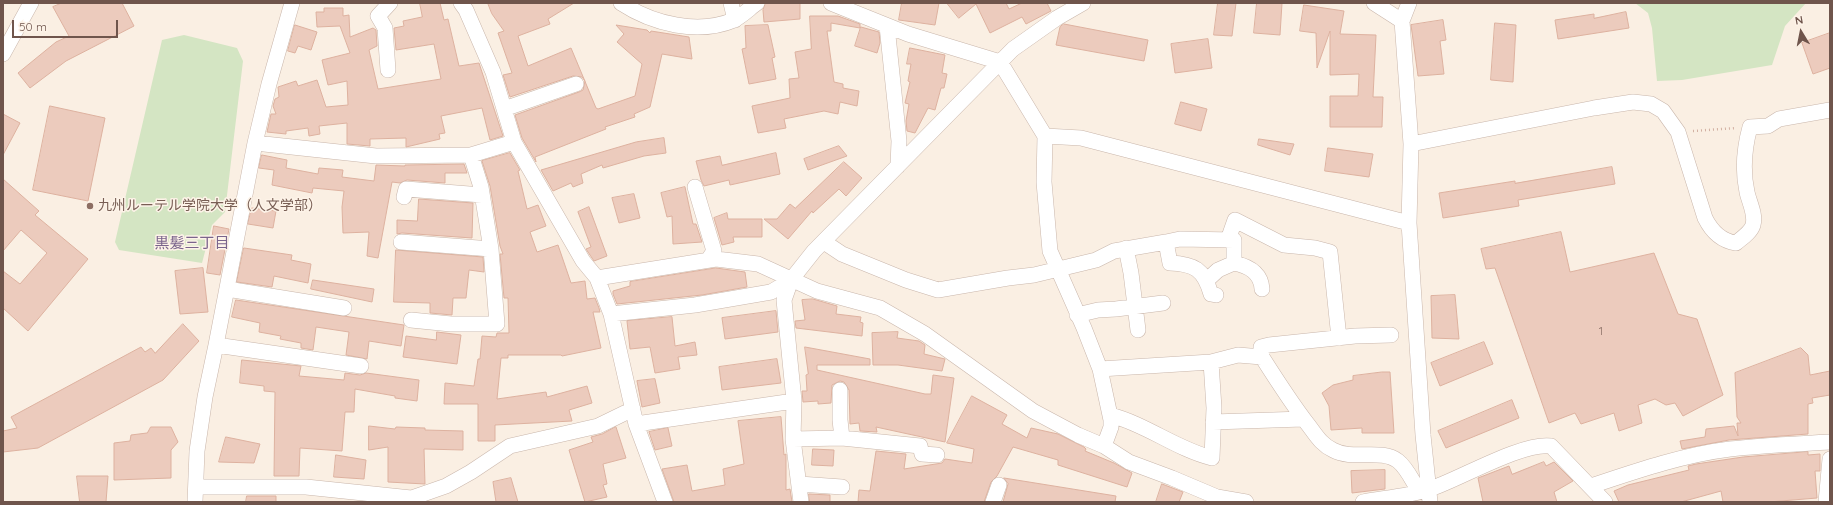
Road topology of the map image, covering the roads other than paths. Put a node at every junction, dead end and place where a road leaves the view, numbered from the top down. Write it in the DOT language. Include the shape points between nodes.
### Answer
graph roads {
  1 [pos="31,3"];
  2 [pos="292,3"];
  3 [pos="390,3"];
  4 [pos="462,3"];
  5 [pos="621,3"];
  6 [pos="731,3"];
  7 [pos="756,3"];
  8 [pos="831,3"];
  9 [pos="1083,3"];
  10 [pos="1374,3"];
  11 [pos="1409,3"];
  12 [pos="735,20"];
  13 [pos="1402,21"];
  14 [pos="887,26"];
  15 [pos="3,54"];
  16 [pos="1000,62"];
  17 [pos="388,70"];
  18 [pos="576,84"];
  19 [pos="504,109"];
  20 [pos="1830,110"];
  21 [pos="1045,136"];
  22 [pos="514,142"];
  23 [pos="255,143"];
  24 [pos="1411,144"];
  25 [pos="471,155"];
  26 [pos="898,166"];
  27 [pos="695,187"];
  28 [pos="482,195"];
  29 [pos="404,198"];
  30 [pos="1409,223"];
  31 [pos="1228,240"];
  32 [pos="401,242"];
  33 [pos="824,242"];
  34 [pos="1166,242"];
  35 [pos="1126,248"];
  36 [pos="491,249"];
  37 [pos="708,260"];
  38 [pos="1234,263"];
  39 [pos="1058,270"];
  40 [pos="597,278"];
  41 [pos="791,280"];
  42 [pos="1206,281"];
  43 [pos="227,289"];
  44 [pos="1262,289"];
  45 [pos="1216,295"];
  46 [pos="1163,303"];
  47 [pos="1136,306"];
  48 [pos="344,308"];
  49 [pos="611,314"];
  50 [pos="1077,315"];
  51 [pos="411,320"];
  52 [pos="1138,330"];
  53 [pos="1391,335"];
  54 [pos="1339,338"];
  55 [pos="216,345"];
  56 [pos="1262,357"];
  57 [pos="1211,362"];
  58 [pos="361,366"];
  59 [pos="1100,369"];
  60 [pos="840,390"];
  61 [pos="794,401"];
  62 [pos="1110,415"];
  63 [pos="635,416"];
  64 [pos="1303,419"];
  65 [pos="1213,422"];
  66 [pos="842,438"];
  67 [pos="793,439"];
  68 [pos="1830,442"];
  69 [pos="1104,446"];
  70 [pos="937,455"];
  71 [pos="1830,459"];
  72 [pos="799,484"];
  73 [pos="999,485"];
  74 [pos="1591,486"];
  75 [pos="196,487"];
  76 [pos="842,487"];
  77 [pos="1426,494"];
  78 [pos="406,500"];
  79 [pos="195,502"];
  80 [pos="665,502"];
  81 [pos="802,502"];
  82 [pos="992,502"];
  83 [pos="1246,502"];
  84 [pos="1363,502"];
  85 [pos="1605,502"];
  86 [pos="1826,502"];
  1 -- 15 [label="street"];
  2 -- 23 [label="street"];
  3 -- 17 [label="street" via="378,16 385,28"];
  4 -- 19 [label="street" via="493,72"];
  5 -- 12 [label="street" via="636,13 682,26 700,28"];
  6 -- 12 [label="street"];
  7 -- 12 [label="street"];
  8 -- 14 [label="street"];
  9 -- 16 [label="street" via="1013,49"];
  10 -- 13 [label="street"];
  11 -- 13 [label="street"];
  13 -- 24 [label="street"];
  14 -- 16 [label="street"];
  14 -- 26 [label="street" via="899,141"];
  16 -- 21 [label="street"];
  16 -- 26 [label="street"];
  18 -- 19 [label="street"];
  19 -- 22 [label="street"];
  20 -- 24 [label="street" via="1779,119 1768,126 1750,127 1744,165 1753,225 1736,243 1729,242 1711,229 1705,218 1678,132 1663,111 1651,104 1633,102"];
  21 -- 30 [label="street" via="1081,138"];
  21 -- 39 [label="street" via="1044,182 1050,251"];
  22 -- 25 [label="street"];
  22 -- 40 [label="street" via="582,261"];
  23 -- 25 [label="street" via="376,156"];
  23 -- 43 [label="street"];
  24 -- 30 [label="street"];
  25 -- 28 [label="street"];
  26 -- 33 [label="street"];
  27 -- 37 [label="street" via="714,251"];
  28 -- 29 [label="street" via="406,189"];
  28 -- 36 [label="street"];
  30 -- 77 [label="street"];
  31 -- 34 [label="street" via="1180,239"];
  31 -- 38 [label="street" via="1234,240"];
  31 -- 54 [label="street" via="1235,220 1284,245 1330,252"];
  32 -- 36 [label="street"];
  33 -- 39 [label="street" via="842,254 938,290"];
  33 -- 41 [label="street"];
  34 -- 35 [label="street"];
  34 -- 42 [label="street" via="1170,263 1194,266"];
  35 -- 39 [label="street" via="1096,260"];
  35 -- 47 [label="street"];
  36 -- 51 [label="street" via="497,324 451,324"];
  37 -- 40 [label="street"];
  37 -- 41 [label="street" via="716,258 758,264"];
  38 -- 42 [label="street" via="1218,270"];
  38 -- 44 [label="street" via="1247,266 1254,271 1259,277"];
  39 -- 50 [label="street"];
  40 -- 49 [label="street"];
  41 -- 49 [label="street" via="772,292 695,305"];
  41 -- 61 [label="street" via="784,300"];
  41 -- 69 [label="street" via="816,291 880,308 925,334 1033,411"];
  42 -- 45 [label="street" via="1210,294"];
  43 -- 48 [label="street"];
  43 -- 55 [label="street"];
  46 -- 47 [label="street"];
  47 -- 50 [label="street"];
  47 -- 52 [label="street"];
  49 -- 63 [label="street"];
  50 -- 59 [label="street"];
  53 -- 54 [label="street"];
  54 -- 56 [label="street" via="1261,347"];
  55 -- 58 [label="street"];
  55 -- 75 [label="street" via="197,451"];
  56 -- 57 [label="street" via="1238,355"];
  56 -- 64 [label="street"];
  57 -- 59 [label="street"];
  57 -- 65 [label="street"];
  59 -- 62 [label="street"];
  60 -- 66 [label="street"];
  61 -- 63 [label="street"];
  61 -- 67 [label="street"];
  62 -- 65 [label="street" via="1124,418 1186,450 1212,458"];
  62 -- 69 [label="street" via="1111,427"];
  63 -- 78 [label="street" via="510,446 446,486"];
  63 -- 80 [label="street"];
  64 -- 65 [label="street"];
  64 -- 77 [label="street" via="1318,440 1332,450 1346,456 1391,457 1399,462"];
  66 -- 67 [label="street"];
  66 -- 70 [label="street" via="920,446 922,454"];
  67 -- 72 [label="street"];
  68 -- 74 [label="street" via="1729,449 1645,468"];
  69 -- 83 [label="street" via="1129,462 1217,497"];
  71 -- 86 [label="street"];
  72 -- 76 [label="street"];
  72 -- 81 [label="street"];
  73 -- 82 [label="street"];
  74 -- 77 [label="street" via="1551,446 1542,445 1510,455"];
  74 -- 85 [label="street"];
  75 -- 78 [label="street" via="306,488"];
  75 -- 79 [label="street"];
  77 -- 84 [label="street"];
}
